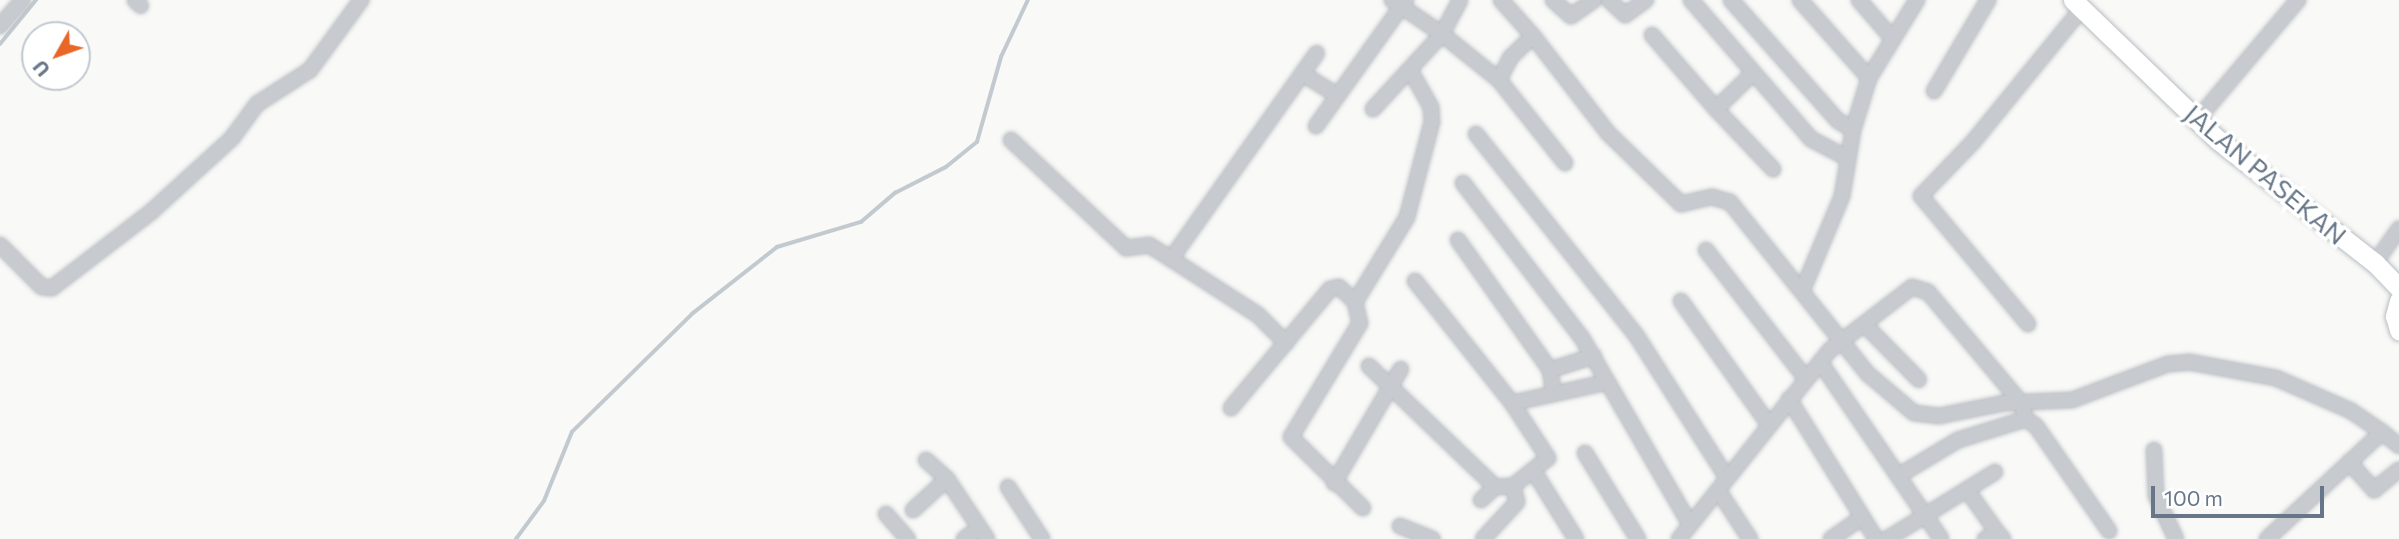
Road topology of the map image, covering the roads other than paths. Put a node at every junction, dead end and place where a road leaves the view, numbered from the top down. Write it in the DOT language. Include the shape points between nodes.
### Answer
graph roads {
  1 [pos="23,0"];
  2 [pos="361,0"];
  3 [pos="1460,0"];
  4 [pos="1501,0"];
  5 [pos="1553,0"];
  6 [pos="1594,0"];
  7 [pos="1609,0"];
  8 [pos="1646,0"];
  9 [pos="1691,0"];
  10 [pos="1731,0"];
  11 [pos="1800,0"];
  12 [pos="1859,0"];
  13 [pos="1917,0"];
  14 [pos="1988,0"];
  15 [pos="2298,0"];
  16 [pos="1399,2"];
  17 [pos="2078,4"];
  18 [pos="0,26"];
  19 [pos="1442,34"];
  20 [pos="1652,35"];
  21 [pos="1534,36"];
  22 [pos="1891,37"];
  23 [pos="1317,53"];
  24 [pos="1410,70"];
  25 [pos="1303,74"];
  26 [pos="1752,74"];
  27 [pos="1869,78"];
  28 [pos="1499,80"];
  29 [pos="1934,91"];
  30 [pos="1336,95"];
  31 [pos="1716,108"];
  32 [pos="1373,109"];
  33 [pos="2197,120"];
  34 [pos="1316,126"];
  35 [pos="1853,130"];
  36 [pos="1476,134"];
  37 [pos="1011,140"];
  38 [pos="1847,158"];
  39 [pos="1565,163"];
  40 [pos="1773,169"];
  41 [pos="1463,183"];
  42 [pos="2399,229"];
  43 [pos="1458,240"];
  44 [pos="0,244"];
  45 [pos="1706,250"];
  46 [pos="1171,259"];
  47 [pos="2375,263"];
  48 [pos="1415,281"];
  49 [pos="2399,288"];
  50 [pos="1803,289"];
  51 [pos="2399,301"];
  52 [pos="1355,302"];
  53 [pos="1681,302"];
  54 [pos="1864,324"];
  55 [pos="2028,324"];
  56 [pos="2399,330"];
  57 [pos="1841,340"];
  58 [pos="1286,343"];
  59 [pos="1594,356"];
  60 [pos="1820,362"];
  61 [pos="1369,366"];
  62 [pos="1401,369"];
  63 [pos="1550,370"];
  64 [pos="1806,379"];
  65 [pos="1919,380"];
  66 [pos="1608,382"];
  67 [pos="1392,384"];
  68 [pos="1554,394"];
  69 [pos="1790,399"];
  70 [pos="1512,403"];
  71 [pos="2021,403"];
  72 [pos="1231,408"];
  73 [pos="2026,419"];
  74 [pos="1769,425"];
  75 [pos="2382,432"];
  76 [pos="2399,446"];
  77 [pos="2154,450"];
  78 [pos="1585,453"];
  79 [pos="926,460"];
  80 [pos="2349,462"];
  81 [pos="1534,470"];
  82 [pos="2399,470"];
  83 [pos="1995,472"];
  84 [pos="1898,477"];
  85 [pos="947,479"];
  86 [pos="1334,483"];
  87 [pos="1722,484"];
  88 [pos="1513,486"];
  89 [pos="1008,487"];
  90 [pos="1494,487"];
  91 [pos="1967,490"];
  92 [pos="1481,500"];
  93 [pos="1363,508"];
  94 [pos="913,510"];
  95 [pos="886,514"];
  96 [pos="1924,515"];
  97 [pos="1862,517"];
  98 [pos="1690,524"];
  99 [pos="1400,526"];
  100 [pos="2109,531"];
  101 [pos="984,533"];
  102 [pos="1995,536"];
  103 [pos="908,539"];
  104 [pos="964,539"];
  105 [pos="1042,539"];
  106 [pos="1432,539"];
  107 [pos="1483,539"];
  108 [pos="1576,539"];
  109 [pos="1638,539"];
  110 [pos="1679,539"];
  111 [pos="1750,539"];
  112 [pos="1831,539"];
  113 [pos="1876,539"];
  114 [pos="1887,539"];
  115 [pos="1941,539"];
  116 [pos="2176,539"];
  117 [pos="2267,539"];
  1 -- 18 [label="street"];
  2 -- 44 [label="street" via="310,70 257,104 232,138 150,212 52,288 42,287"];
  3 -- 19 [label="street"];
  4 -- 21 [label="street"];
  5 -- 6 [label="street" via="1571,16"];
  7 -- 8 [label="street" via="1625,15"];
  9 -- 26 [label="street"];
  10 -- 35 [label="street" via="1837,120"];
  11 -- 27 [label="street"];
  12 -- 22 [label="street"];
  13 -- 22 [label="street"];
  14 -- 29 [label="street"];
  15 -- 33 [label="street"];
  16 -- 19 [label="street"];
  16 -- 30 [label="street"];
  17 -- 33 [label="street, JALAN PASEKAN"];
  17 -- 55 [label="street" via="1973,142 1921,196"];
  19 -- 24 [label="street"];
  19 -- 28 [label="street"];
  20 -- 31 [label="street"];
  21 -- 28 [label="street" via="1510,58"];
  21 -- 50 [label="street" via="1563,80 1608,133 1681,204 1712,197 1730,202"];
  22 -- 27 [label="street"];
  23 -- 25 [label="street"];
  24 -- 32 [label="street"];
  24 -- 52 [label="street" via="1431,107 1432,122 1407,217"];
  25 -- 30 [label="street"];
  25 -- 46 [label="street"];
  26 -- 31 [label="street"];
  26 -- 38 [label="street" via="1811,139"];
  27 -- 35 [label="street"];
  28 -- 39 [label="street"];
  30 -- 34 [label="street"];
  31 -- 40 [label="street"];
  33 -- 47 [label="street, JALAN PASEKAN"];
  35 -- 38 [label="street"];
  36 -- 87 [label="street" via="1636,335"];
  37 -- 46 [label="street" via="1126,248 1149,245"];
  38 -- 50 [label="street" via="1842,196"];
  41 -- 59 [label="street"];
  42 -- 47 [label="street"];
  43 -- 63 [label="street"];
  45 -- 64 [label="street"];
  46 -- 58 [label="street" via="1258,315"];
  47 -- 49 [label="street, JALAN PASEKAN"];
  48 -- 70 [label="street"];
  50 -- 57 [label="street"];
  51 -- 56 [label="street" via="2395,316"];
  52 -- 58 [label="street" via="1333,287"];
  52 -- 86 [label="street" via="1358,329 1290,437"];
  53 -- 74 [label="street"];
  54 -- 57 [label="street"];
  54 -- 65 [label="street"];
  54 -- 71 [label="street" via="1904,291 1919,287"];
  57 -- 60 [label="street"];
  57 -- 71 [label="street" via="1867,374 1914,413 1939,416"];
  58 -- 72 [label="street"];
  59 -- 63 [label="street"];
  59 -- 66 [label="street"];
  60 -- 64 [label="street"];
  60 -- 84 [label="street"];
  61 -- 67 [label="street"];
  62 -- 67 [label="street"];
  63 -- 68 [label="street"];
  64 -- 69 [label="street"];
  66 -- 68 [label="street"];
  66 -- 98 [label="street"];
  67 -- 86 [label="street"];
  67 -- 90 [label="street"];
  68 -- 70 [label="street"];
  69 -- 74 [label="street"];
  69 -- 97 [label="street"];
  70 -- 81 [label="street" via="1548,458"];
  71 -- 73 [label="street"];
  71 -- 75 [label="street" via="2072,400 2168,364 2206,363 2276,378 2351,411"];
  73 -- 84 [label="street" via="1958,440"];
  73 -- 100 [label="street" via="2036,426"];
  74 -- 87 [label="street"];
  75 -- 76 [label="street"];
  75 -- 80 [label="street"];
  77 -- 116 [label="street" via="2156,496"];
  78 -- 109 [label="street"];
  79 -- 85 [label="street"];
  80 -- 82 [label="street" via="2374,490"];
  80 -- 117 [label="street"];
  81 -- 88 [label="street"];
  81 -- 108 [label="street"];
  83 -- 91 [label="street"];
  84 -- 96 [label="street"];
  85 -- 94 [label="street"];
  85 -- 101 [label="street"];
  86 -- 93 [label="street"];
  87 -- 98 [label="street"];
  87 -- 111 [label="street"];
  88 -- 90 [label="street"];
  88 -- 107 [label="street" via="1517,502"];
  89 -- 105 [label="street"];
  90 -- 92 [label="street"];
  91 -- 96 [label="street"];
  91 -- 102 [label="street"];
  95 -- 103 [label="street"];
  96 -- 114 [label="street"];
  96 -- 115 [label="street"];
  97 -- 112 [label="street"];
  97 -- 113 [label="street"];
  98 -- 110 [label="street"];
  99 -- 106 [label="street"];
  101 -- 104 [label="street"];
}
